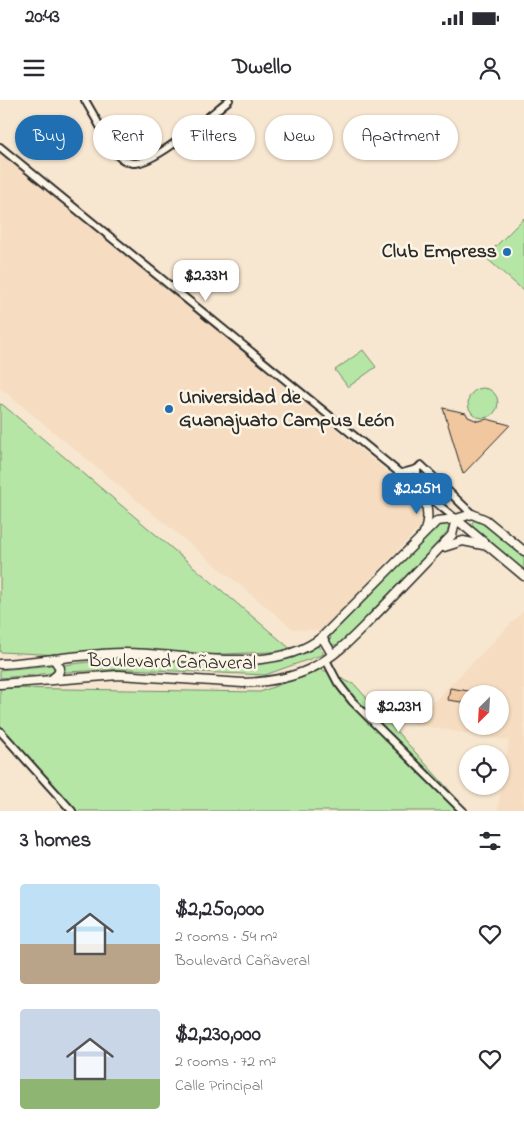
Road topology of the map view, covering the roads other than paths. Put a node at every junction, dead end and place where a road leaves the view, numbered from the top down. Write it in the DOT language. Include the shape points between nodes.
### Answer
graph roads {
  1 [pos="84,100"];
  2 [pos="229,100"];
  3 [pos="0,147"];
  4 [pos="417,468"];
  5 [pos="399,474"];
  6 [pos="420,491"];
  7 [pos="472,514"];
  8 [pos="456,519"];
  9 [pos="421,538"];
  10 [pos="490,548"];
  11 [pos="438,550"];
  12 [pos="524,552"];
  13 [pos="524,576"];
  14 [pos="322,637"];
  15 [pos="329,657"];
  16 [pos="54,659"];
  17 [pos="0,664"];
  18 [pos="52,679"];
  19 [pos="0,684"];
  20 [pos="0,731"];
  21 [pos="72,811"];
  22 [pos="463,811"];
  1 -- 2 [label="street" via="116,154 124,161 134,163 155,156"];
  3 -- 5 [label="street"];
  4 -- 5 [label="street"];
  4 -- 6 [label="street"];
  4 -- 7 [label="street" via="421,465"];
  5 -- 6 [label="street"];
  6 -- 8 [label="street"];
  6 -- 9 [label="street" via="426,501 428,520"];
  7 -- 8 [label="street, Boulevard Cañaveral"];
  7 -- 12 [label="street" via="486,520"];
  8 -- 9 [label="street, Boulevard Cañaveral" via="437,521"];
  8 -- 10 [label="street"];
  8 -- 11 [label="street, Boulevard Cañaveral" via="452,535"];
  9 -- 14 [label="street, Boulevard Cañaveral"];
  10 -- 11 [label="street" via="463,541"];
  10 -- 13 [label="street"];
  11 -- 15 [label="street, Boulevard Cañaveral" via="352,638"];
  14 -- 15 [label="street"];
  14 -- 16 [label="street, Boulevard Cañaveral" via="293,652 260,659 124,653"];
  15 -- 18 [label="street, Boulevard Cañaveral" via="294,675 261,682 119,674"];
  15 -- 22 [label="street" via="338,683 352,701"];
  16 -- 17 [label="street, Boulevard Cañaveral"];
  16 -- 18 [label="street" via="60,668"];
  18 -- 19 [label="street, Boulevard Cañaveral"];
  20 -- 21 [label="street"];
}
